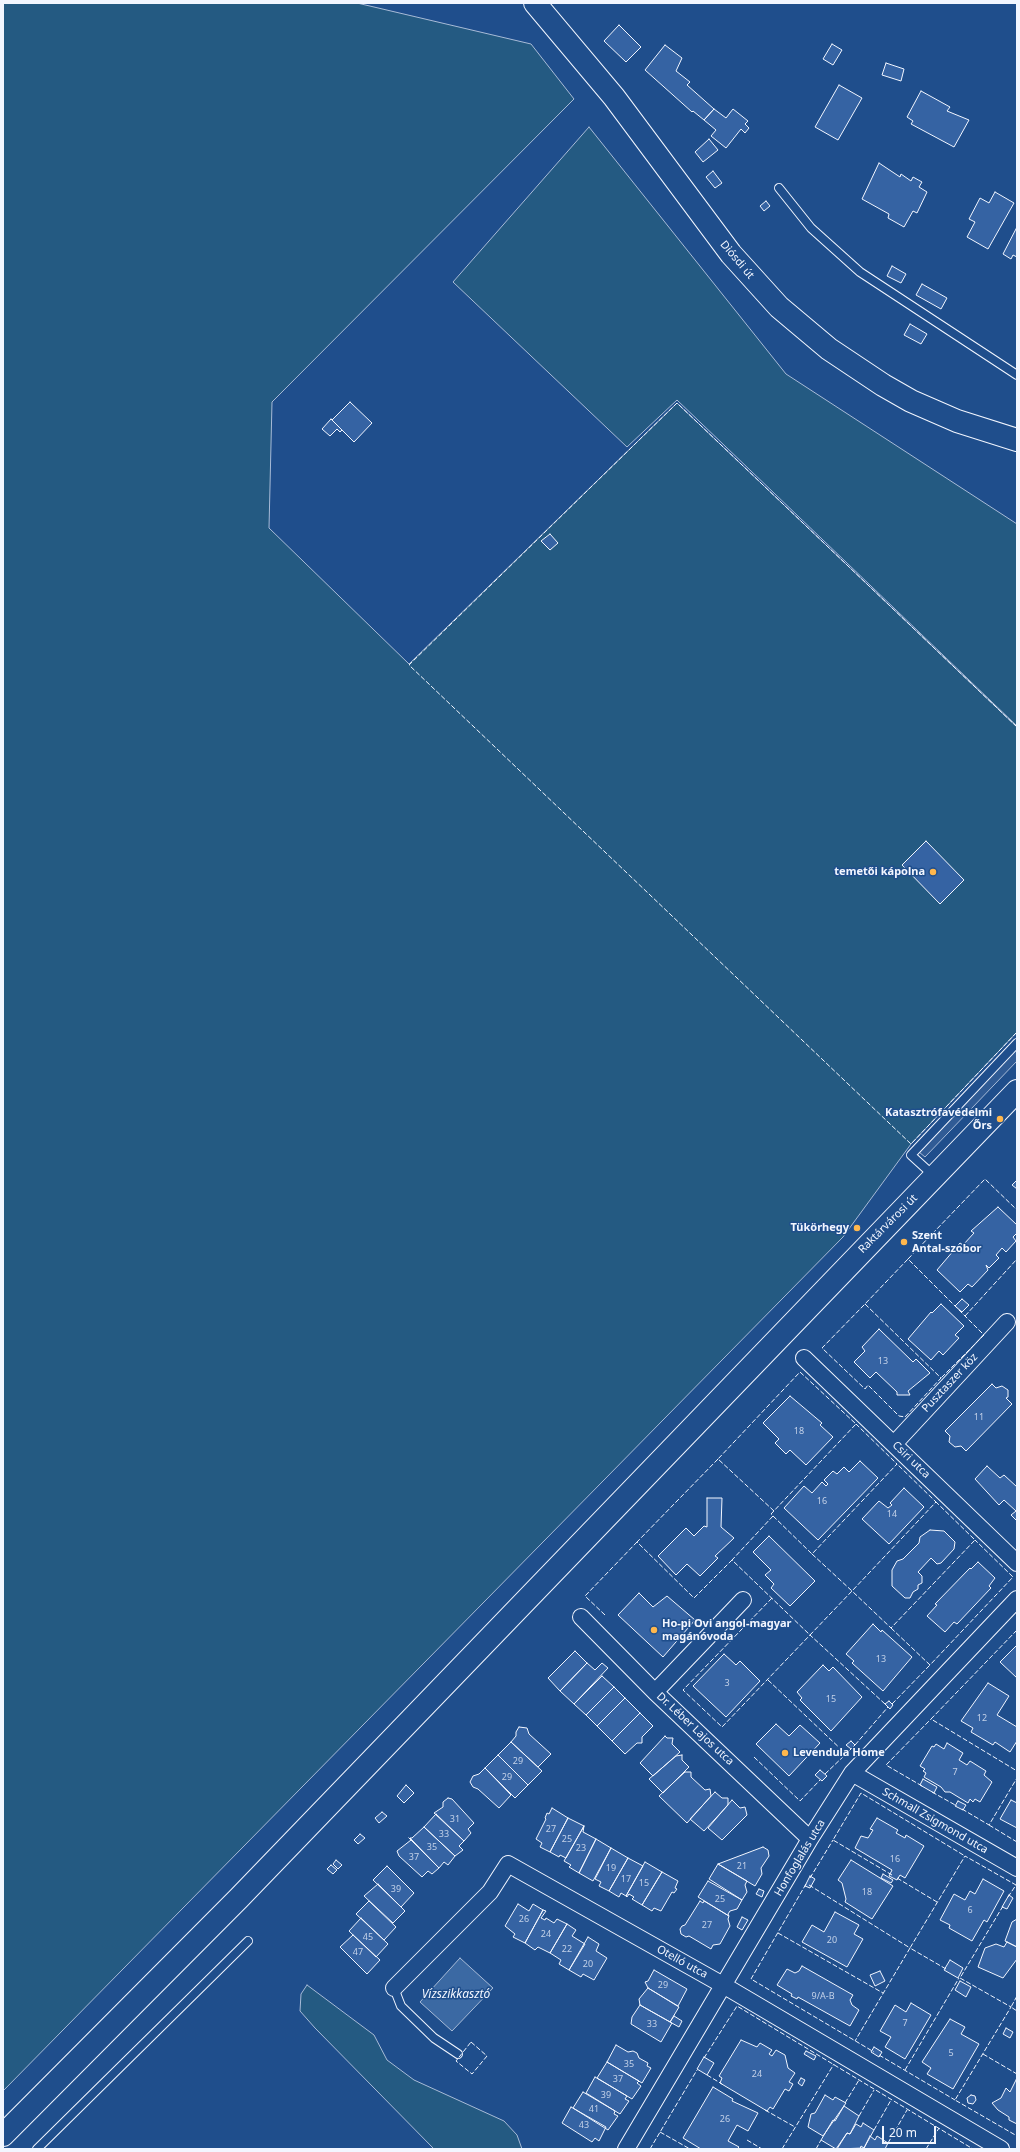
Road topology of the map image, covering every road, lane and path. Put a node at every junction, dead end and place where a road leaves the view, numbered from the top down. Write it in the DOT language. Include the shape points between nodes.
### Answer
graph roads {
  1 [pos="532,5"];
  2 [pos="779,188"];
  3 [pos="1017,375"];
  4 [pos="1017,440"];
  5 [pos="1017,1043"];
  6 [pos="1017,1091"];
  7 [pos="934,1177"];
  8 [pos="1007,1322"];
  9 [pos="804,1358"];
  10 [pos="894,1444"];
  11 [pos="1017,1563"];
  12 [pos="1017,1599"];
  13 [pos="743,1600"];
  14 [pos="581,1617"];
  15 [pos="655,1692"];
  16 [pos="852,1773"];
  17 [pos="810,1839"];
  18 [pos="1017,1868"];
  19 [pos="248,1941"];
  20 [pos="723,1985"];
  21 [pos="394,1988"];
  22 [pos="458,2054"];
  23 [pos="3,2135"];
  24 [pos="37,2149"];
  25 [pos="626,2149"];
  26 [pos="1001,2149"];
  1 -- 4 [label="main road, Diósdi út" via="614,97 731,254 805,331 847,362 911,401 957,421"];
  2 -- 3 [label="lane" via="811,228 860,272"];
  5 -- 7 [label="lane" via="911,1155"];
  6 -- 7 [label="main road, Raktárvárosi út"];
  7 -- 23 [label="main road, Raktárvárosi út" via="240,1898"];
  8 -- 10 [label="street, Pusztaszer köz"];
  9 -- 10 [label="street, Csiri utca"];
  10 -- 11 [label="street, Csiri utca"];
  12 -- 16 [label="street, Honfoglalás utca"];
  13 -- 15 [label="street"];
  14 -- 15 [label="street, Dr. Léber Lajos utca"];
  15 -- 17 [label="street, Dr. Léber Lajos utca"];
  16 -- 17 [label="street, Honfoglalás utca"];
  16 -- 18 [label="street, Schmall Zsigmond utca"];
  17 -- 20 [label="street, Honfoglalás utca"];
  19 -- 24 [label="lane"];
  20 -- 21 [label="street, Otelló utca" via="508,1864 490,1892"];
  20 -- 25 [label="street, Honfoglalás utca"];
  20 -- 26 [label="street, Otelló utca"];
  21 -- 22 [label="lane" via="401,2006 434,2038"];
}
